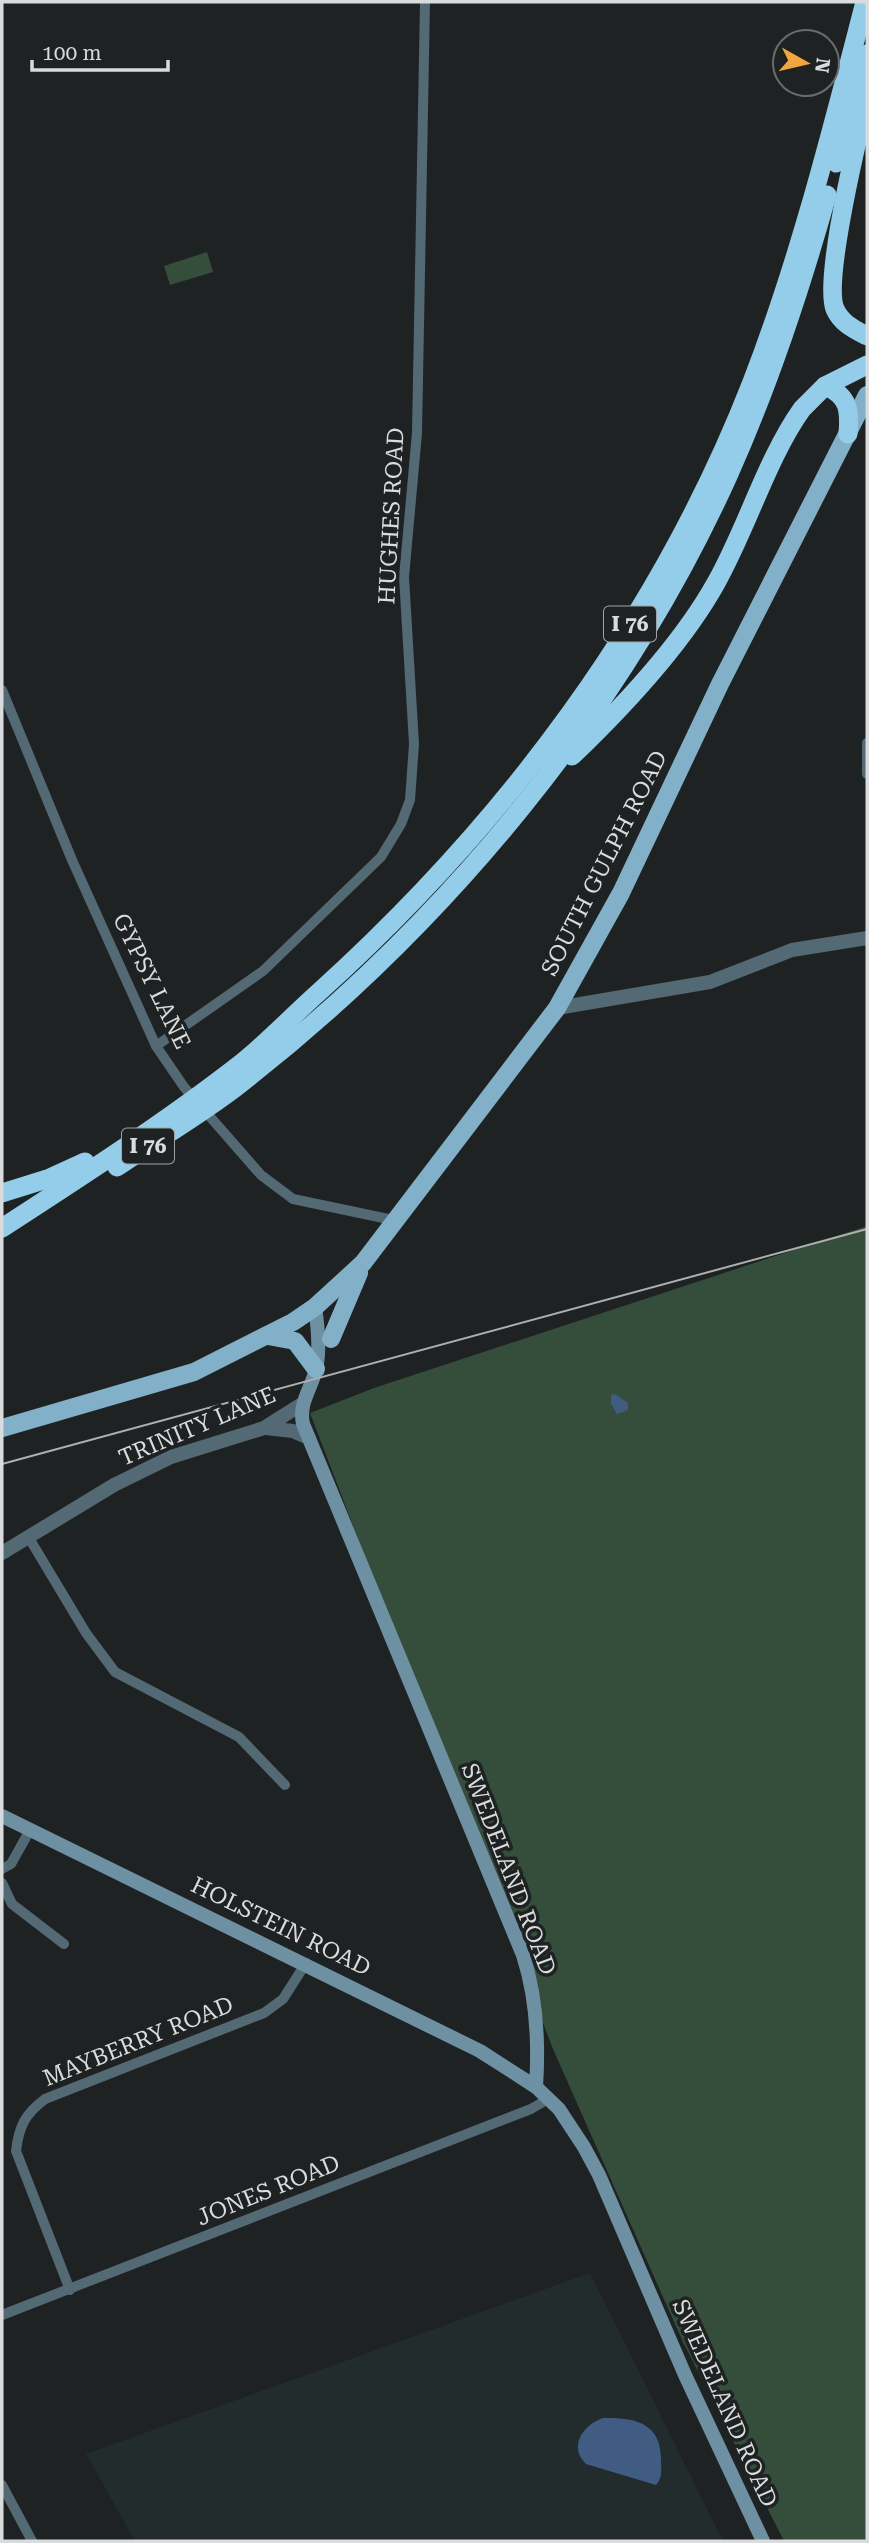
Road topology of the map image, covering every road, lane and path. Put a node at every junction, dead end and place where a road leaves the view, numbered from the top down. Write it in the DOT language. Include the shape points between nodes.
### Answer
graph roads {
  1 [pos="425,2"];
  2 [pos="865,2"];
  3 [pos="867,54"];
  4 [pos="867,99"];
  5 [pos="867,336"];
  6 [pos="867,365"];
  7 [pos="825,386"];
  8 [pos="867,395"];
  9 [pos="848,434"];
  10 [pos="2,690"];
  11 [pos="867,743"];
  12 [pos="867,774"];
  13 [pos="536,791"];
  14 [pos="867,938"];
  15 [pos="557,1008"];
  16 [pos="156,1046"];
  17 [pos="177,1110"];
  18 [pos="2,1193"];
  19 [pos="393,1220"];
  20 [pos="2,1228"];
  21 [pos="2,1242"];
  22 [pos="363,1264"];
  23 [pos="315,1307"];
  24 [pos="268,1336"];
  25 [pos="331,1339"];
  26 [pos="316,1368"];
  27 [pos="303,1402"];
  28 [pos="264,1427"];
  29 [pos="2,1429"];
  30 [pos="309,1438"];
  31 [pos="29,1538"];
  32 [pos="2,1553"];
  33 [pos="285,1785"];
  34 [pos="2,1816"];
  35 [pos="30,1830"];
  36 [pos="2,1869"];
  37 [pos="2,1883"];
  38 [pos="64,1944"];
  39 [pos="306,1964"];
  40 [pos="536,2087"];
  41 [pos="548,2099"];
  42 [pos="70,2290"];
  43 [pos="2,2315"];
  44 [pos="2,2485"];
  45 [pos="32,2541"];
  46 [pos="763,2541"];
  1 -- 16 [label="street, HUGHES ROAD" via="417,433 404,577 415,772 410,800 381,857 263,971"];
  2 -- 17 [label="highway, I 76" via="818,179 751,383 698,500 607,663 524,778 459,855 381,936 241,1063"];
  3 -- 13 [label="highway, I 76" via="789,323 728,477 651,622"];
  4 -- 5 [label="highway" via="832,289 838,315"];
  6 -- 7 [label="highway"];
  7 -- 9 [label="highway" via="840,393 847,403"];
  7 -- 13 [label="highway" via="792,424 717,581 695,615 600,730"];
  8 -- 9 [label="main road, SOUTH GULPH ROAD"];
  9 -- 15 [label="main road, SOUTH GULPH ROAD" via="720,684 621,893"];
  10 -- 16 [label="street, GYPSY LANE"];
  11 -- 12 [label="street"];
  13 -- 21 [label="highway, I 76" via="461,880 289,1044 238,1086"];
  14 -- 15 [label="street" via="792,950 699,985"];
  15 -- 19 [label="main road, SOUTH GULPH ROAD"];
  16 -- 19 [label="street, GYPSY LANE" via="226,1139 293,1199"];
  17 -- 18 [label="highway" via="102,1154"];
  17 -- 20 [label="highway, I 76"];
  19 -- 22 [label="main road, SOUTH GULPH ROAD"];
  22 -- 23 [label="main road, SOUTH GULPH ROAD"];
  22 -- 25 [label="main road"];
  23 -- 24 [label="main road, SOUTH GULPH ROAD"];
  23 -- 25 [label="main road" via="327,1320"];
  23 -- 26 [label="main road" via="319,1334"];
  24 -- 26 [label="main road" via="295,1341"];
  24 -- 29 [label="main road, SOUTH GULPH ROAD" via="194,1372"];
  25 -- 26 [label="main road"];
  26 -- 27 [label="main road"];
  27 -- 28 [label="street, TRINITY LANE"];
  27 -- 30 [label="main road, SWEDELAND ROAD" via="301,1414"];
  28 -- 30 [label="street" via="293,1430"];
  28 -- 31 [label="street, TRINITY LANE" via="172,1457 114,1485"];
  30 -- 40 [label="main road, SWEDELAND ROAD" via="523,1955 535,2002"];
  31 -- 32 [label="street, TRINITY LANE"];
  31 -- 33 [label="street" via="115,1672 239,1737"];
  34 -- 35 [label="main road, HOLSTEIN ROAD"];
  35 -- 36 [label="street" via="11,1864"];
  35 -- 39 [label="main road, HOLSTEIN ROAD"];
  37 -- 38 [label="street" via="12,1904"];
  39 -- 40 [label="main road, HOLSTEIN ROAD" via="480,2051"];
  39 -- 42 [label="street, MAYBERRY ROAD" via="283,1999 264,2013 45,2099 27,2112 16,2151"];
  40 -- 41 [label="main road, SWEDELAND ROAD"];
  41 -- 42 [label="street, JONES ROAD"];
  41 -- 46 [label="main road, SWEDELAND ROAD" via="572,2126 599,2175"];
  42 -- 43 [label="street, JONES ROAD"];
  44 -- 45 [label="street"];
}
